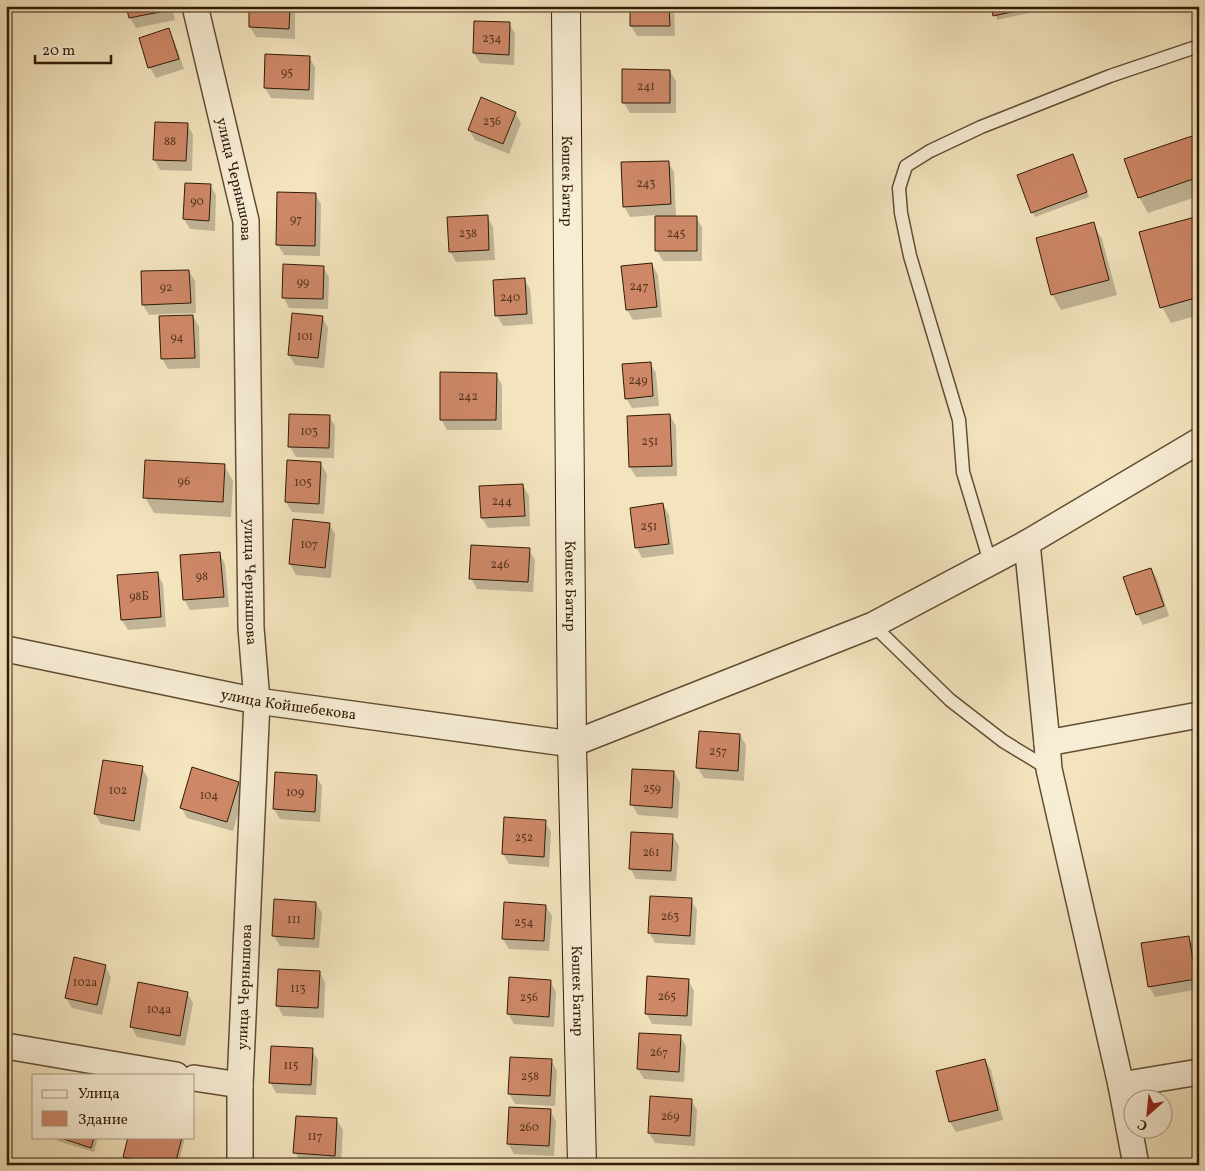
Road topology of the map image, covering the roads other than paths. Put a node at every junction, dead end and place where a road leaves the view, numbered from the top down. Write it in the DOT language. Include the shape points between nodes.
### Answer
graph roads {
  1 [pos="195,6"];
  2 [pos="566,6"];
  3 [pos="1199,46"];
  4 [pos="1199,441"];
  5 [pos="1027,543"];
  6 [pos="990,562"];
  7 [pos="873,625"];
  8 [pos="6,649"];
  9 [pos="257,701"];
  10 [pos="1199,715"];
  11 [pos="1047,743"];
  12 [pos="572,744"];
  13 [pos="1049,769"];
  14 [pos="6,1046"];
  15 [pos="1199,1072"];
  16 [pos="170,1074"];
  17 [pos="195,1078"];
  18 [pos="240,1085"];
  19 [pos="1122,1085"];
  20 [pos="240,1165"];
  21 [pos="582,1165"];
  22 [pos="1136,1165"];
  1 -- 9 [label="street, улица Чернышова" via="246,221 251,628"];
  2 -- 12 [label="street, Көшек Батыр"];
  3 -- 6 [label="lane" via="1110,76 981,127 906,166 900,188 901,213 910,256 959,420 963,472"];
  4 -- 5 [label="street"];
  5 -- 6 [label="street"];
  5 -- 11 [label="street"];
  6 -- 7 [label="street"];
  7 -- 12 [label="street"];
  7 -- 13 [label="lane" via="950,700 1003,741"];
  8 -- 9 [label="street, улица Койшебекова"];
  9 -- 12 [label="street, улица Койшебекова"];
  9 -- 18 [label="street, улица Чернышова"];
  10 -- 11 [label="street"];
  11 -- 13 [label="street"];
  12 -- 21 [label="street, Көшек Батыр"];
  13 -- 19 [label="street"];
  14 -- 16 [label="street"];
  15 -- 19 [label="street"];
  17 -- 18 [label="street"];
  18 -- 20 [label="street, улица Чернышова"];
  19 -- 22 [label="street"];
}
